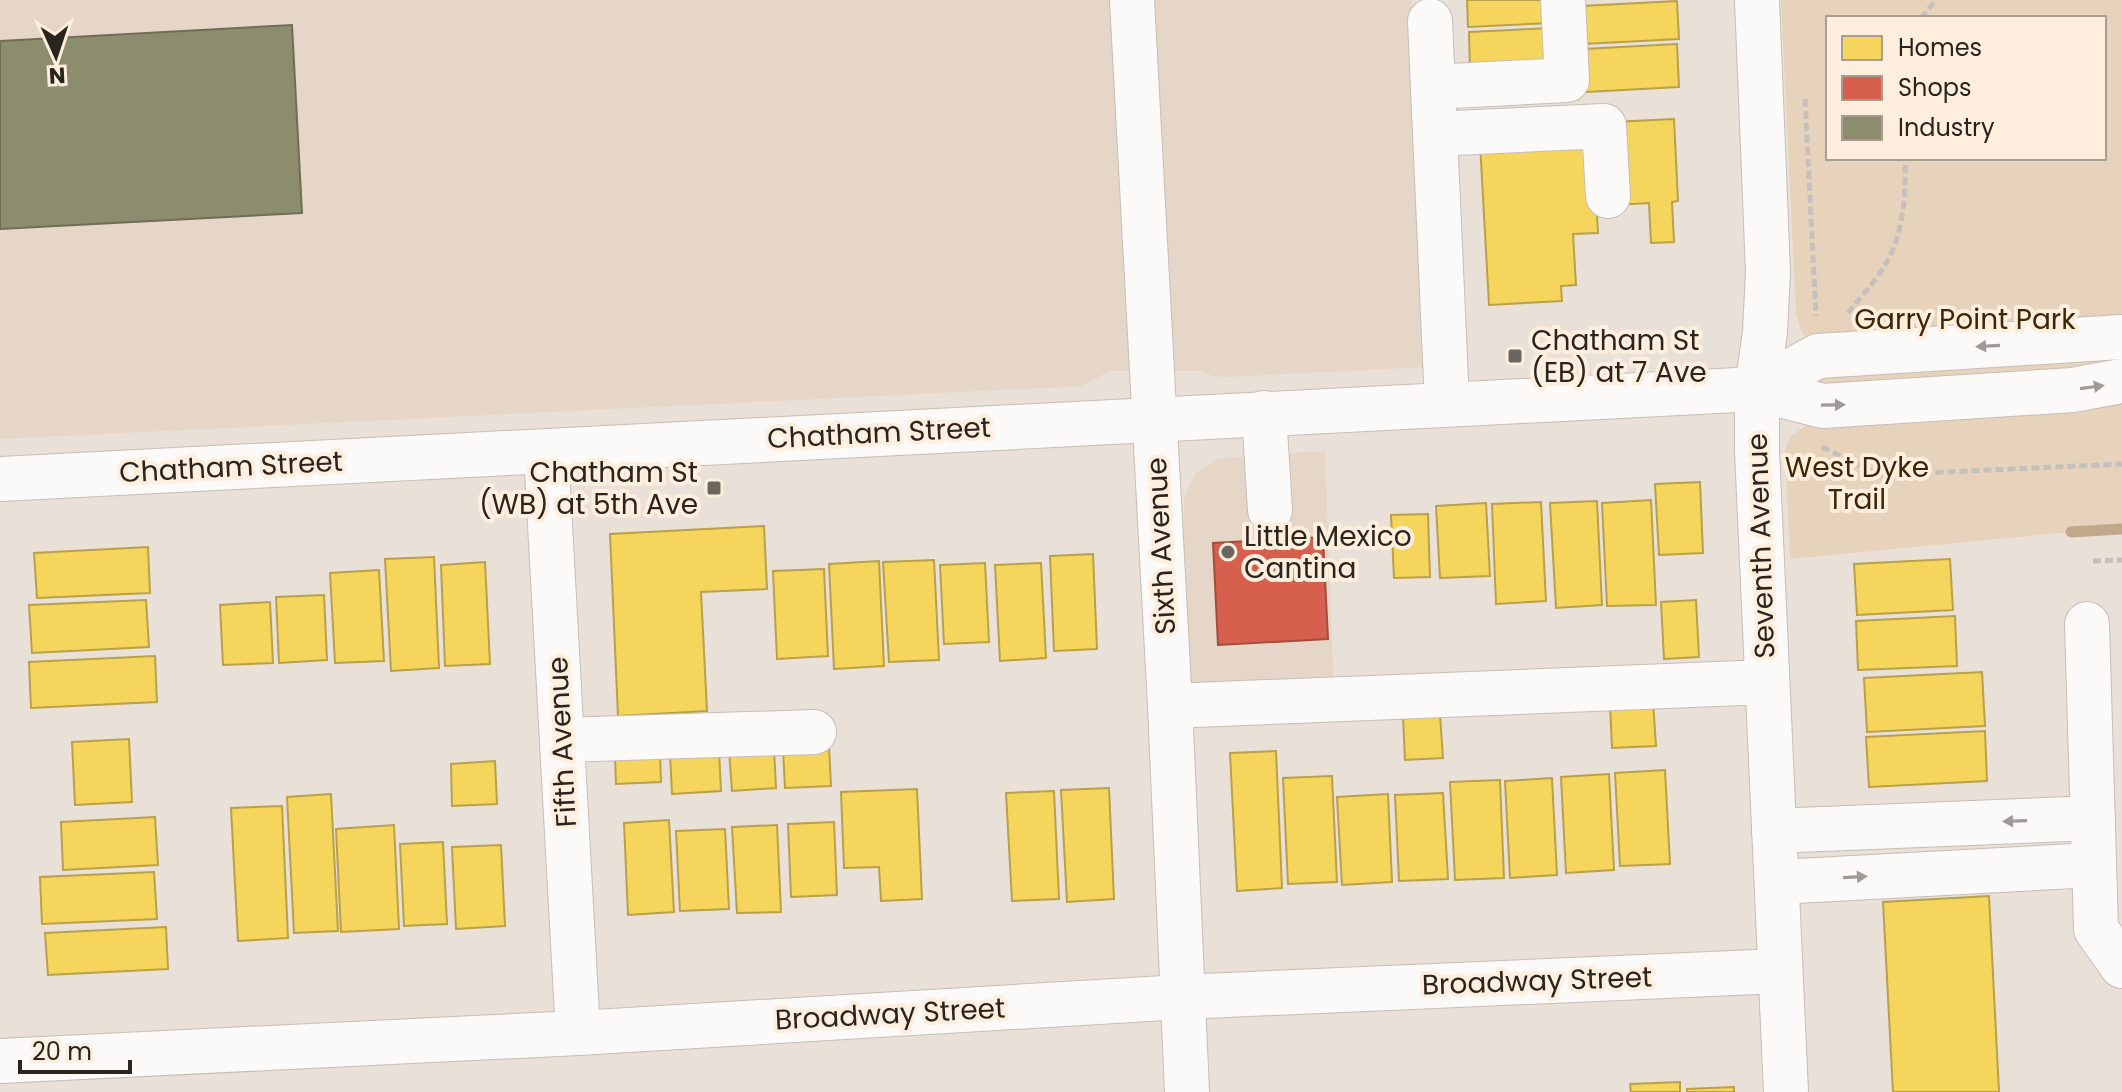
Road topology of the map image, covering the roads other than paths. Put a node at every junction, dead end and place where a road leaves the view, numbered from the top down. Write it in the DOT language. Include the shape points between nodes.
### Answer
graph roads {
  1 [pos="1132,0"];
  2 [pos="1563,0"];
  3 [pos="1757,0"];
  4 [pos="1430,21"];
  5 [pos="1433,87"];
  6 [pos="1435,134"];
  7 [pos="1608,196"];
  8 [pos="2122,337"];
  9 [pos="2122,381"];
  10 [pos="1757,389"];
  11 [pos="1447,404"];
  12 [pos="1264,413"];
  13 [pos="1155,418"];
  14 [pos="546,452"];
  15 [pos="0,479"];
  16 [pos="1270,510"];
  17 [pos="2087,624"];
  18 [pos="2105,670"];
  19 [pos="1766,682"];
  20 [pos="1170,706"];
  21 [pos="814,732"];
  22 [pos="562,740"];
  23 [pos="2093,818"];
  24 [pos="1774,831"];
  25 [pos="2093,865"];
  26 [pos="1777,882"];
  27 [pos="2122,966"];
  28 [pos="1780,971"];
  29 [pos="1181,997"];
  30 [pos="578,1033"];
  31 [pos="0,1061"];
  32 [pos="1187,1092"];
  33 [pos="1786,1092"];
  1 -- 13 [label="street, Sixth Avenue"];
  2 -- 5 [label="street" via="1567,80"];
  3 -- 10 [label="street, Seventh Avenue" via="1768,272"];
  4 -- 5 [label="street"];
  5 -- 6 [label="street"];
  6 -- 7 [label="street" via="1604,126"];
  6 -- 11 [label="street"];
  8 -- 10 [label="street, one-way" via="1818,356"];
  10 -- 9 [label="street, one-way" via="1823,406 2073,390"];
  10 -- 11 [label="street, Chatham Street"];
  10 -- 19 [label="street, Seventh Avenue"];
  11 -- 12 [label="street, Chatham Street"];
  12 -- 13 [label="street, Chatham Street"];
  12 -- 16 [label="street"];
  13 -- 14 [label="street, Chatham Street"];
  13 -- 20 [label="street, Sixth Avenue"];
  14 -- 15 [label="street, Chatham Street"];
  14 -- 22 [label="street, Fifth Avenue"];
  17 -- 18 [label="street"];
  18 -- 23 [label="street"];
  19 -- 20 [label="street"];
  19 -- 24 [label="street, Seventh Avenue"];
  20 -- 29 [label="street, Sixth Avenue"];
  21 -- 22 [label="street"];
  22 -- 30 [label="street, Fifth Avenue"];
  23 -- 24 [label="street, one-way"];
  23 -- 25 [label="street"];
  24 -- 26 [label="street, Seventh Avenue"];
  26 -- 25 [label="street, one-way"];
  25 -- 27 [label="street" via="2096,929"];
  26 -- 28 [label="street, Seventh Avenue"];
  28 -- 29 [label="street, Broadway Street"];
  28 -- 33 [label="street, Seventh Avenue"];
  29 -- 30 [label="street, Broadway Street"];
  29 -- 32 [label="street, Sixth Avenue"];
  30 -- 31 [label="street, Broadway Street"];
}
